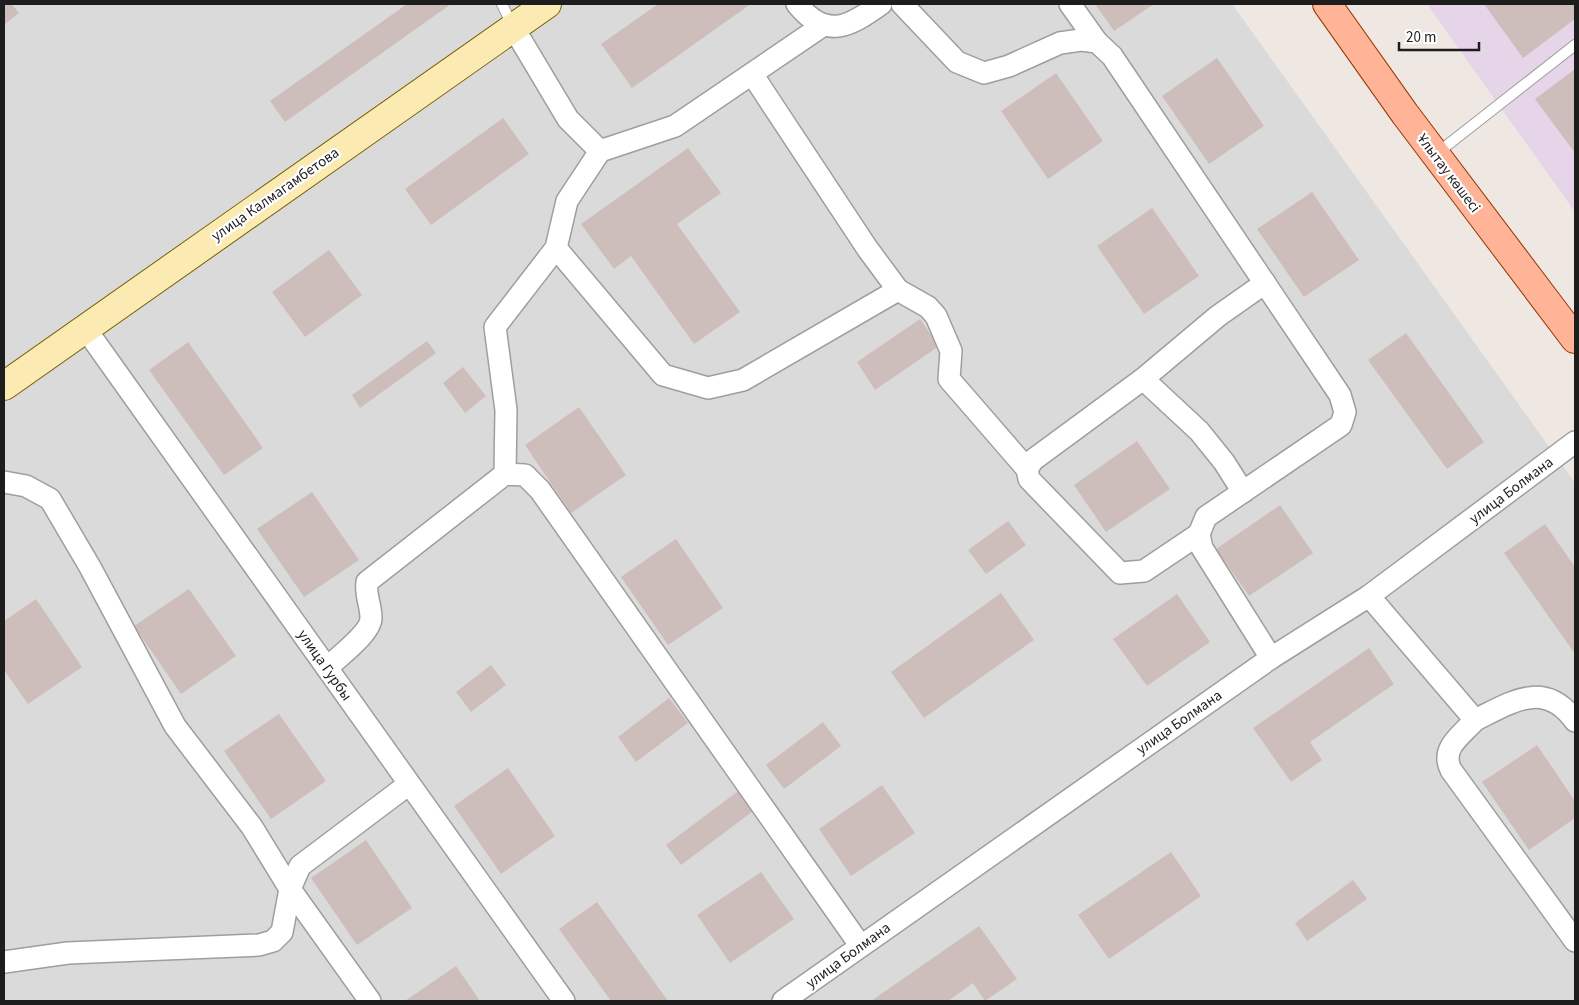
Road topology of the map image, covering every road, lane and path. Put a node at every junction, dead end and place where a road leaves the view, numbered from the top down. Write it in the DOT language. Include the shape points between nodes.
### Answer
graph roads {
  1 [pos="547,4"];
  2 [pos="798,4"];
  3 [pos="881,4"];
  4 [pos="902,4"];
  5 [pos="1070,4"];
  6 [pos="1327,4"];
  7 [pos="508,16"];
  8 [pos="822,26"];
  9 [pos="1097,42"];
  10 [pos="1575,44"];
  11 [pos="752,74"];
  12 [pos="600,151"];
  13 [pos="1435,154"];
  14 [pos="556,248"];
  15 [pos="1265,283"];
  16 [pos="898,290"];
  17 [pos="85,328"];
  18 [pos="1575,339"];
  19 [pos="1143,379"];
  20 [pos="4,386"];
  21 [pos="1575,442"];
  22 [pos="1027,469"];
  23 [pos="505,474"];
  24 [pos="4,482"];
  25 [pos="1243,492"];
  26 [pos="1199,534"];
  27 [pos="1369,596"];
  28 [pos="1271,658"];
  29 [pos="327,668"];
  30 [pos="1475,720"];
  31 [pos="1575,721"];
  32 [pos="409,784"];
  33 [pos="290,889"];
  34 [pos="1575,941"];
  35 [pos="860,945"];
  36 [pos="4,962"];
  37 [pos="370,1001"];
  38 [pos="564,1001"];
  39 [pos="783,1001"];
  1 -- 7 [label="street, улица Калмагамбетова"];
  2 -- 8 [label="street"];
  3 -- 8 [label="street" via="840,27"];
  4 -- 9 [label="street" via="957,62 984,73 1009,66 1060,43"];
  5 -- 9 [label="street"];
  6 -- 13 [label="main road, Ұлытау көшесі"];
  7 -- 12 [label="street" via="568,119"];
  7 -- 17 [label="street, улица Калмагамбетова"];
  8 -- 11 [label="street"];
  9 -- 15 [label="street" via="1112,56"];
  10 -- 13 [label="lane"];
  11 -- 12 [label="street" via="675,126"];
  11 -- 16 [label="street"];
  12 -- 14 [label="street" via="567,201"];
  13 -- 18 [label="main road, Ұлытау көшесі"];
  14 -- 16 [label="street" via="663,376 708,388 743,380"];
  14 -- 23 [label="street" via="495,327 506,410"];
  15 -- 19 [label="street" via="1218,316"];
  15 -- 25 [label="street" via="1340,395 1345,412 1341,424"];
  16 -- 22 [label="street" via="928,307 936,316 951,351 949,378"];
  17 -- 20 [label="street, улица Калмагамбетова"];
  17 -- 29 [label="street, улица Гурбы"];
  19 -- 22 [label="street" via="1033,460"];
  19 -- 25 [label="street" via="1199,431"];
  21 -- 27 [label="street, улица Болмана"];
  22 -- 26 [label="street" via="1029,479 1120,573 1144,571"];
  23 -- 29 [label="street" via="367,582 371,619 368,629"];
  23 -- 35 [label="street" via="525,475 540,490"];
  24 -- 33 [label="street" via="26,486 50,499 175,726 252,827"];
  25 -- 26 [label="street" via="1206,516"];
  26 -- 28 [label="street" via="1202,548"];
  27 -- 28 [label="street, улица Болмана"];
  27 -- 30 [label="street"];
  28 -- 35 [label="street, улица Болмана"];
  29 -- 32 [label="street, улица Гурбы"];
  30 -- 31 [label="street" via="1516,700 1543,696 1566,708"];
  30 -- 34 [label="street" via="1448,750 1446,760"];
  32 -- 33 [label="street" via="300,866"];
  32 -- 38 [label="street, улица Гурбы"];
  33 -- 36 [label="street" via="282,932 273,942 68,953"];
  33 -- 37 [label="street"];
  35 -- 39 [label="street, улица Болмана"];
}
